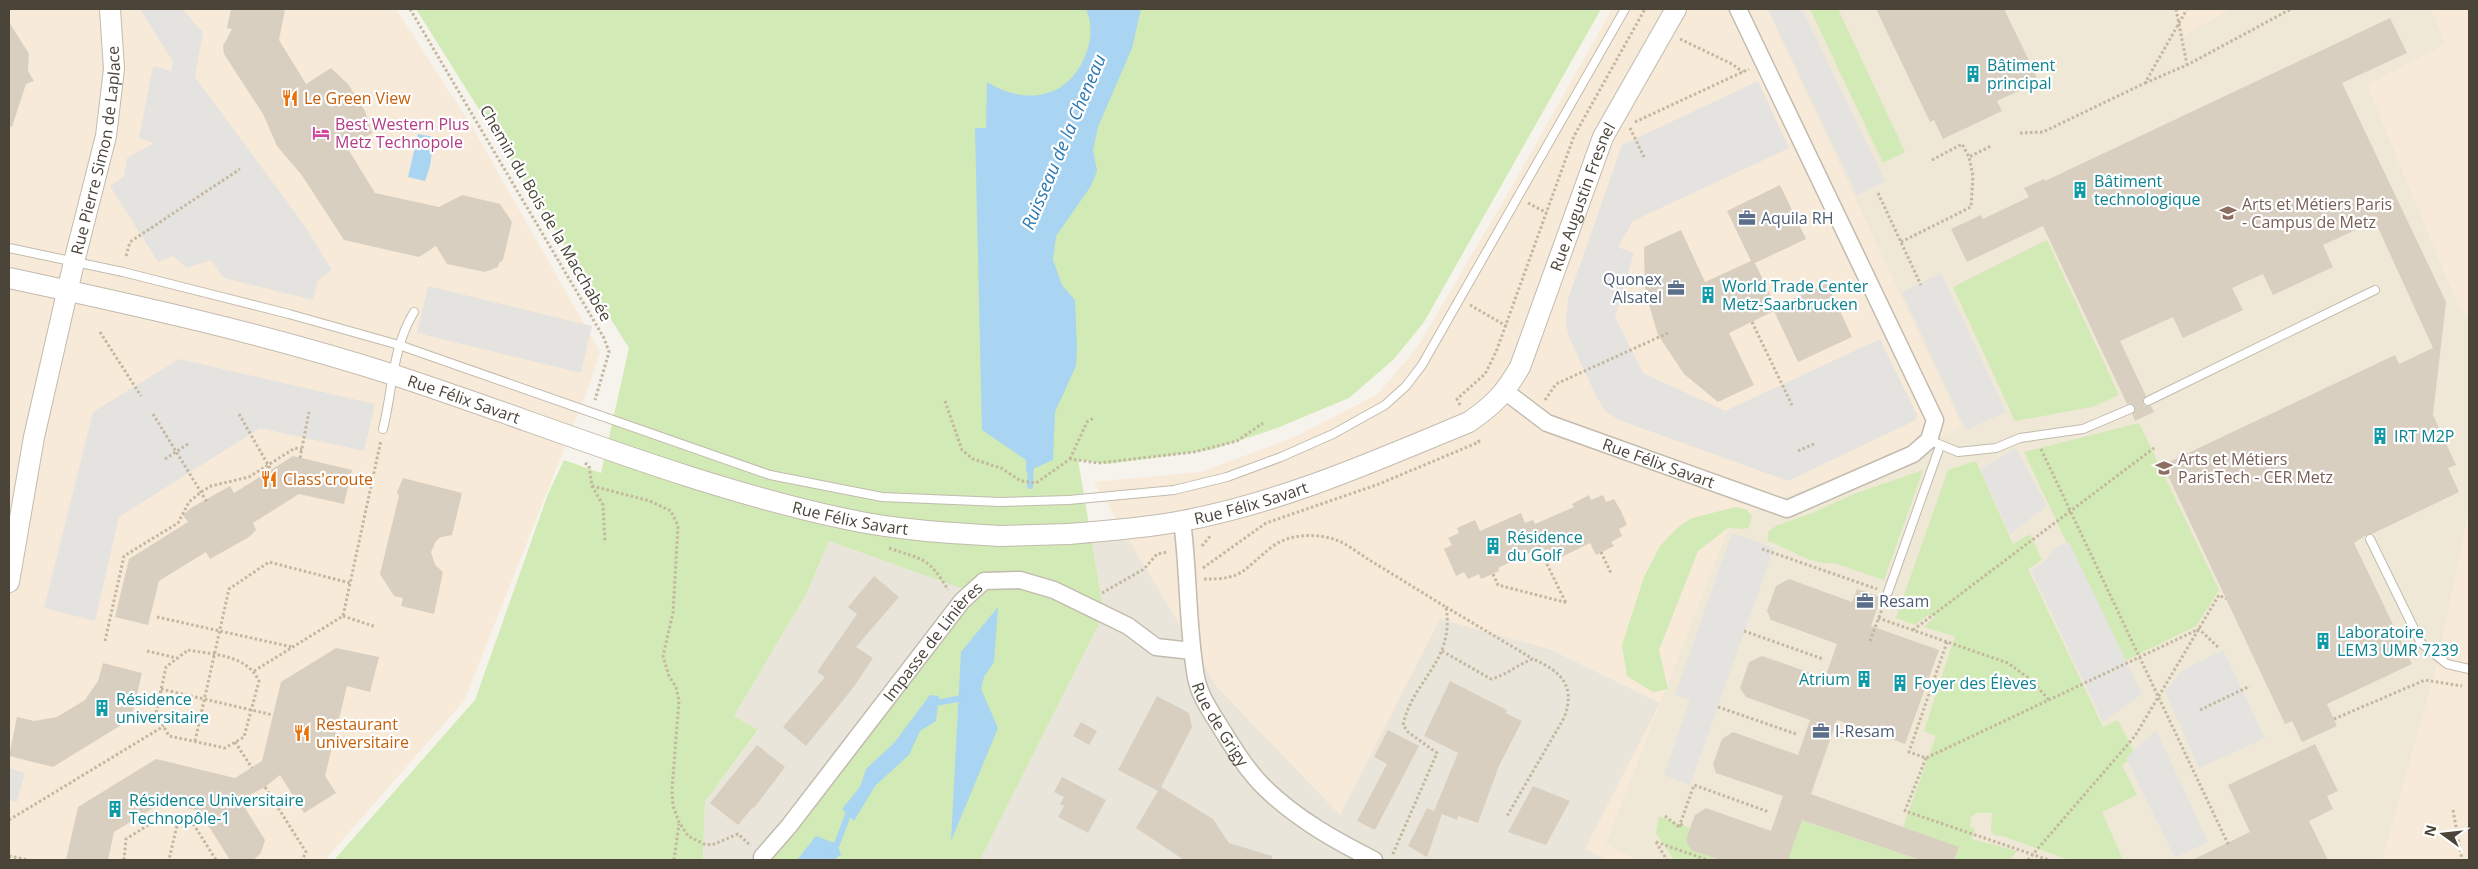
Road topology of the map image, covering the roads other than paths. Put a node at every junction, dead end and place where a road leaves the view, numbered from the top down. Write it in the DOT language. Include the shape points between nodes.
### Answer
graph roads {
  1 [pos="110,9"];
  2 [pos="1625,9"];
  3 [pos="1676,9"];
  4 [pos="1738,9"];
  5 [pos="9,248"];
  6 [pos="74,262"];
  7 [pos="9,278"];
  8 [pos="68,290"];
  9 [pos="2375,290"];
  10 [pos="414,312"];
  11 [pos="399,345"];
  12 [pos="394,375"];
  13 [pos="1506,392"];
  14 [pos="2148,401"];
  15 [pos="2130,409"];
  16 [pos="383,429"];
  17 [pos="1934,443"];
  18 [pos="1182,521"];
  19 [pos="2370,539"];
  20 [pos="9,582"];
  21 [pos="1888,592"];
  22 [pos="1192,651"];
  23 [pos="2469,669"];
  24 [pos="762,857"];
  25 [pos="1374,860"];
  1 -- 6 [label="street, Rue Pierre Simon de Laplace" via="114,69 111,108"];
  2 -- 11 [label="lane, bridge" via="1422,365 1406,386 1385,404 1333,434 1236,473 1200,483 1174,490 1069,500 1000,502 882,497 770,474"];
  3 -- 13 [label="street, Rue Augustin Fresnel" via="1603,137 1520,367"];
  4 -- 17 [label="street" via="1935,420"];
  5 -- 6 [label="lane"];
  6 -- 8 [label="street, Rue Pierre Simon de Laplace"];
  6 -- 11 [label="lane" via="289,314"];
  7 -- 8 [label="street, Rue Félix Savart"];
  8 -- 12 [label="street, Rue Félix Savart" via="186,316"];
  8 -- 20 [label="street, Rue Pierre Simon de Laplace" via="34,437"];
  9 -- 14 [label="lane"];
  10 -- 11 [label="lane"];
  11 -- 12 [label="lane"];
  12 -- 16 [label="lane"];
  12 -- 18 [label="street, Rue Félix Savart, bridge" via="772,502 884,526 1000,536 1069,534"];
  13 -- 17 [label="street, Rue Félix Savart" via="1547,423 1787,509"];
  13 -- 18 [label="street, Rue Félix Savart" via="1469,422 1332,479"];
  15 -- 17 [label="lane" via="2083,429 2020,438 1996,448 1958,452"];
  17 -- 21 [label="lane"];
  18 -- 22 [label="street, Rue de Grigy" via="1189,579"];
  19 -- 23 [label="lane" via="2422,643 2447,664"];
  22 -- 24 [label="street, Impasse de Linières" via="1156,647 1128,626 1054,590 1020,580 984,581 962,601"];
  22 -- 25 [label="street, Rue de Grigy" via="1201,694 1237,752 1266,789 1329,838"];
}
